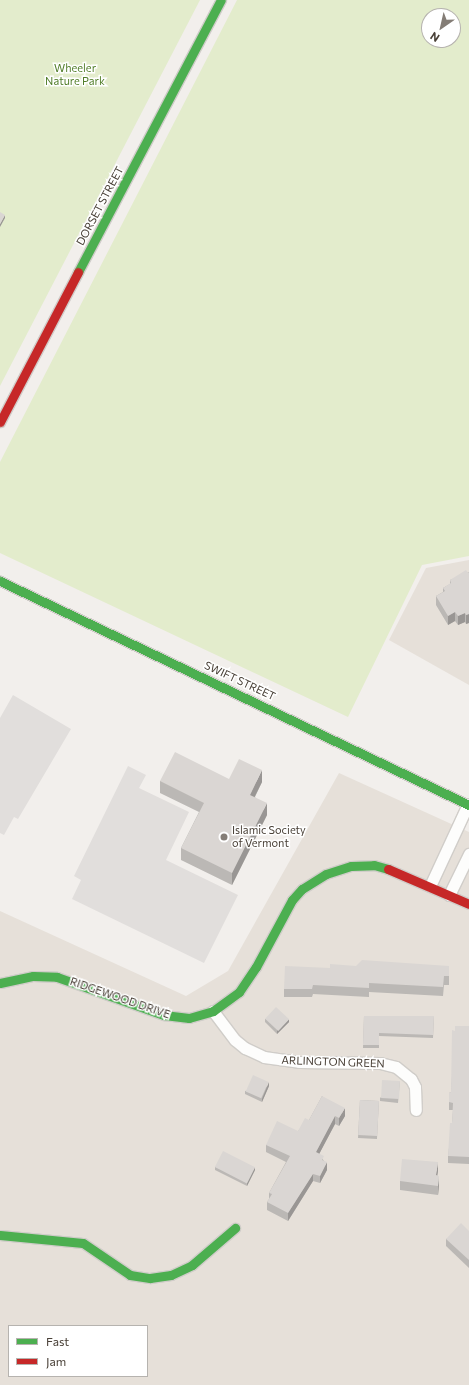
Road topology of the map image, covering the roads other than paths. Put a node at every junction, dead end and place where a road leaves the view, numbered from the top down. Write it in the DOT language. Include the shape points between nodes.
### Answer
graph roads {
  1 [pos="221,0"];
  2 [pos="0,422"];
  3 [pos="0,581"];
  4 [pos="469,804"];
  5 [pos="469,854"];
  6 [pos="430,886"];
  7 [pos="449,896"];
  8 [pos="469,904"];
  9 [pos="0,983"];
  10 [pos="213,1011"];
  11 [pos="416,1110"];
  12 [pos="235,1228"];
  13 [pos="0,1235"];
  1 -- 2 [label="street, DORSET STREET"];
  3 -- 4 [label="street, SWIFT STREET"];
  4 -- 6 [label="street"];
  5 -- 7 [label="street"];
  6 -- 7 [label="street, RIDGEWOOD DRIVE"];
  6 -- 10 [label="street, RIDGEWOOD DRIVE" via="399,872 374,865 340,869 313,881 292,900 282,915 248,981 228,1001"];
  7 -- 8 [label="street, RIDGEWOOD DRIVE"];
  9 -- 10 [label="street, RIDGEWOOD DRIVE" via="33,976 57,978 87,986 164,1015 189,1018"];
  10 -- 11 [label="street, ARLINGTON GREEN" via="235,1040 264,1057 293,1062 384,1063 396,1067 411,1079 415,1087"];
  12 -- 13 [label="street" via="192,1265 171,1275 140,1277 113,1265 83,1243"];
}
